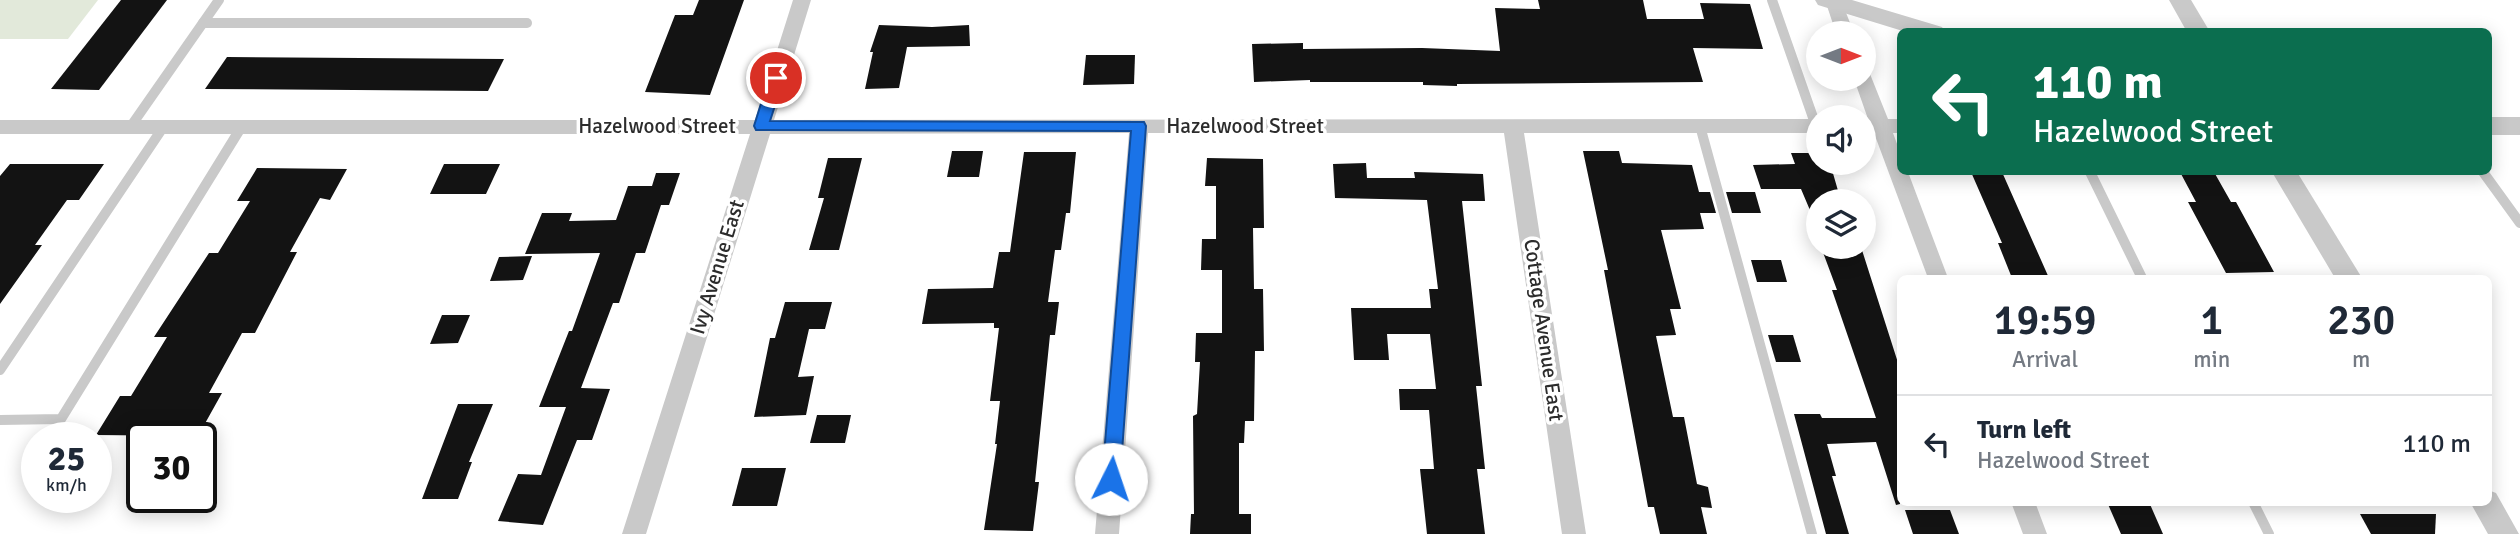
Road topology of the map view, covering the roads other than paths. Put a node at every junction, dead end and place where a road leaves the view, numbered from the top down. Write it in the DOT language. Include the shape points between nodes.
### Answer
graph roads {
  1 [pos="219,0"];
  2 [pos="802,0"];
  3 [pos="1772,0"];
  4 [pos="2180,0"];
  5 [pos="1830,1"];
  6 [pos="1868,6"];
  7 [pos="1839,21"];
  8 [pos="203,23"];
  9 [pos="527,23"];
  10 [pos="1924,28"];
  11 [pos="2197,28"];
  12 [pos="1868,91"];
  13 [pos="1810,105"];
  14 [pos="761,126"];
  15 [pos="1139,126"];
  16 [pos="1513,126"];
  17 [pos="1700,126"];
  18 [pos="1806,126"];
  19 [pos="1882,126"];
  20 [pos="2492,126"];
  21 [pos="2520,126"];
  22 [pos="0,127"];
  23 [pos="131,127"];
  24 [pos="164,127"];
  25 [pos="242,127"];
  26 [pos="1897,167"];
  27 [pos="1900,175"];
  28 [pos="2091,175"];
  29 [pos="2286,175"];
  30 [pos="2485,175"];
  31 [pos="2520,223"];
  32 [pos="1937,275"];
  33 [pos="2141,275"];
  34 [pos="2347,275"];
  35 [pos="0,370"];
  36 [pos="0,420"];
  37 [pos="2024,506"];
  38 [pos="2255,506"];
  39 [pos="2487,506"];
  40 [pos="634,534"];
  41 [pos="1107,534"];
  42 [pos="1574,534"];
  43 [pos="1812,534"];
  44 [pos="2035,534"];
  45 [pos="2269,534"];
  46 [pos="2504,534"];
  1 -- 8 [label="lane"];
  2 -- 14 [label="street, Ivy Avenue East"];
  3 -- 13 [label="lane"];
  4 -- 11 [label="street"];
  5 -- 6 [label="street"];
  5 -- 7 [label="street"];
  6 -- 10 [label="street"];
  8 -- 9 [label="lane"];
  8 -- 23 [label="lane"];
  12 -- 19 [label="street"];
  14 -- 15 [label="street, Hazelwood Street"];
  14 -- 25 [label="street, Hazelwood Street"];
  14 -- 40 [label="street, Ivy Avenue East"];
  15 -- 16 [label="street, Hazelwood Street"];
  15 -- 41 [label="street"];
  16 -- 17 [label="street, Hazelwood Street"];
  16 -- 42 [label="street, Cottage Avenue East"];
  17 -- 18 [label="street, Hazelwood Street"];
  17 -- 43 [label="lane"];
  19 -- 26 [label="street"];
  20 -- 21 [label="street"];
  22 -- 23 [label="street, Hazelwood Street"];
  23 -- 24 [label="street, Hazelwood Street"];
  24 -- 25 [label="street, Hazelwood Street"];
  24 -- 35 [label="lane"];
  25 -- 36 [label="lane" via="61,419"];
  27 -- 32 [label="street"];
  28 -- 33 [label="lane"];
  29 -- 34 [label="street"];
  30 -- 31 [label="lane"];
  37 -- 44 [label="street"];
  38 -- 45 [label="lane"];
  39 -- 46 [label="street"];
}
